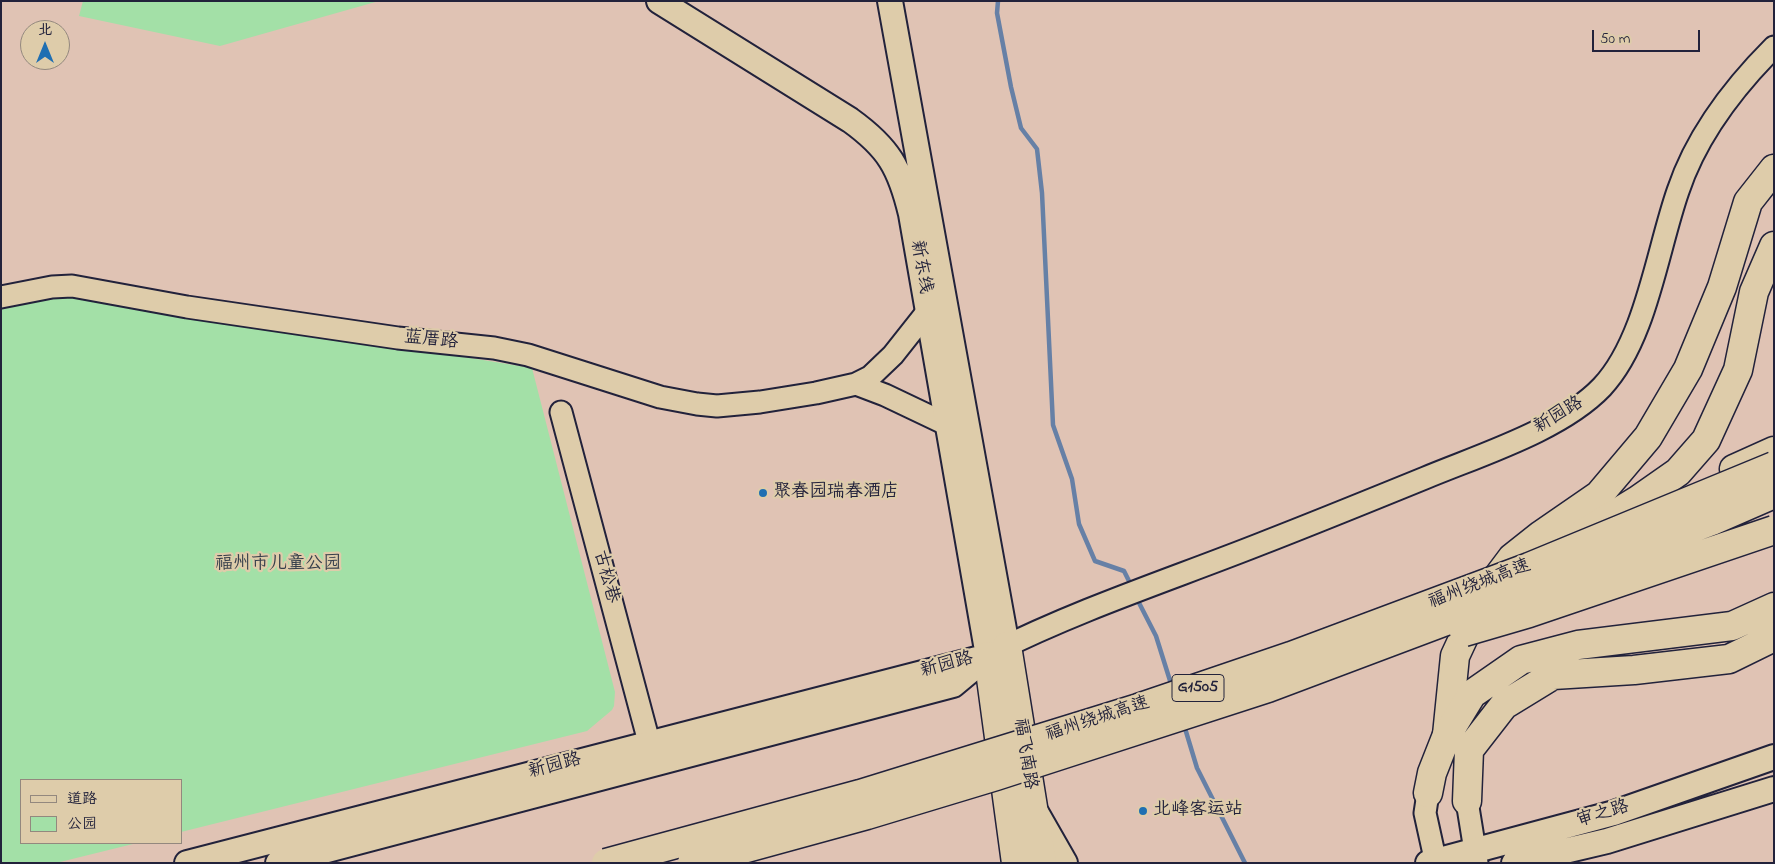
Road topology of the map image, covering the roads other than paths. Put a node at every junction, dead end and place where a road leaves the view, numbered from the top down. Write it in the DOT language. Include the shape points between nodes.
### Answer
graph roads {
  1 [pos="659,1"];
  2 [pos="890,1"];
  3 [pos="1774,47"];
  4 [pos="1774,169"];
  5 [pos="1774,246"];
  6 [pos="1,297"];
  7 [pos="936,304"];
  8 [pos="856,384"];
  9 [pos="561,412"];
  10 [pos="948,424"];
  11 [pos="1774,451"];
  12 [pos="1774,466"];
  13 [pos="1774,494"];
  14 [pos="1774,530"];
  15 [pos="1529,567"];
  16 [pos="1774,607"];
  17 [pos="1774,637"];
  18 [pos="997,651"];
  19 [pos="1774,656"];
  20 [pos="1634,670"];
  21 [pos="1268,688"];
  22 [pos="1447,735"];
  23 [pos="649,742"];
  24 [pos="1774,757"];
  25 [pos="1774,789"];
  26 [pos="1428,793"];
  27 [pos="1466,801"];
  28 [pos="1033,807"];
  29 [pos="1475,856"];
  30 [pos="1440,861"];
  31 [pos="187,863"];
  32 [pos="278,863"];
  33 [pos="606,863"];
  34 [pos="692,863"];
  35 [pos="1016,863"];
  36 [pos="1042,863"];
  37 [pos="1065,863"];
  38 [pos="1514,863"];
  1 -- 7 [label="main road, 新东线" via="850,120 879,144 894,165 906,192"];
  2 -- 7 [label="main road, 新东线"];
  3 -- 18 [label="street, 新园路" via="1716,117 1687,166 1640,321 1624,356 1604,386 1583,404 1562,418 1502,446 1263,543 1108,600"];
  4 -- 22 [label="main road" via="1748,202 1722,287 1688,369 1648,437 1599,495 1512,558 1482,598 1455,656"];
  5 -- 15 [label="main road, bridge" via="1754,292 1738,370 1706,440 1678,472"];
  6 -- 8 [label="street, 蓝厝路" via="72,286 187,307 398,338 494,348 528,355 639,392 697,404 717,406 760,402"];
  7 -- 8 [label="street" via="893,355 870,377"];
  7 -- 10 [label="main road, 新东线"];
  7 -- 18 [label="main road, 新东线"];
  8 -- 10 [label="street"];
  9 -- 23 [label="street, 古松巷"];
  10 -- 18 [label="main road, 新东线"];
  11 -- 15 [label="main road, bridge"];
  12 -- 15 [label="main road, 福州绕城高速 / G1505, bridge"];
  13 -- 21 [label="main road, 福州绕城高速 / G1505, bridge" via="1712,522"];
  14 -- 21 [label="main road, bridge" via="1529,613"];
  15 -- 33 [label="main road, 福州绕城高速 / G1505, bridge" via="1291,656 1138,708 860,794"];
  16 -- 22 [label="main road" via="1732,626 1578,645 1521,660 1472,694"];
  17 -- 20 [label="main road" via="1729,659"];
  18 -- 23 [label="main road, 新园路"];
  18 -- 28 [label="main road, 福飞南路"];
  18 -- 32 [label="main road, 新园路" via="953,685"];
  18 -- 35 [label="main road, 福飞南路"];
  19 -- 20 [label="main road" via="1718,671"];
  20 -- 27 [label="main road" via="1553,675 1504,704 1469,750"];
  21 -- 34 [label="main road, 福州绕城高速 / G1505, bridge" via="996,776"];
  22 -- 26 [label="main road"];
  23 -- 31 [label="main road, 新园路"];
  24 -- 29 [label="main road, 审之路" via="1614,813"];
  25 -- 38 [label="main road, 审之路" via="1607,840"];
  26 -- 30 [label="street" via="1425,813"];
  27 -- 29 [label="street"];
  28 -- 36 [label="main road, 福飞南路"];
  28 -- 37 [label="main road"];
  29 -- 30 [label="main road, 审之路"];
}
